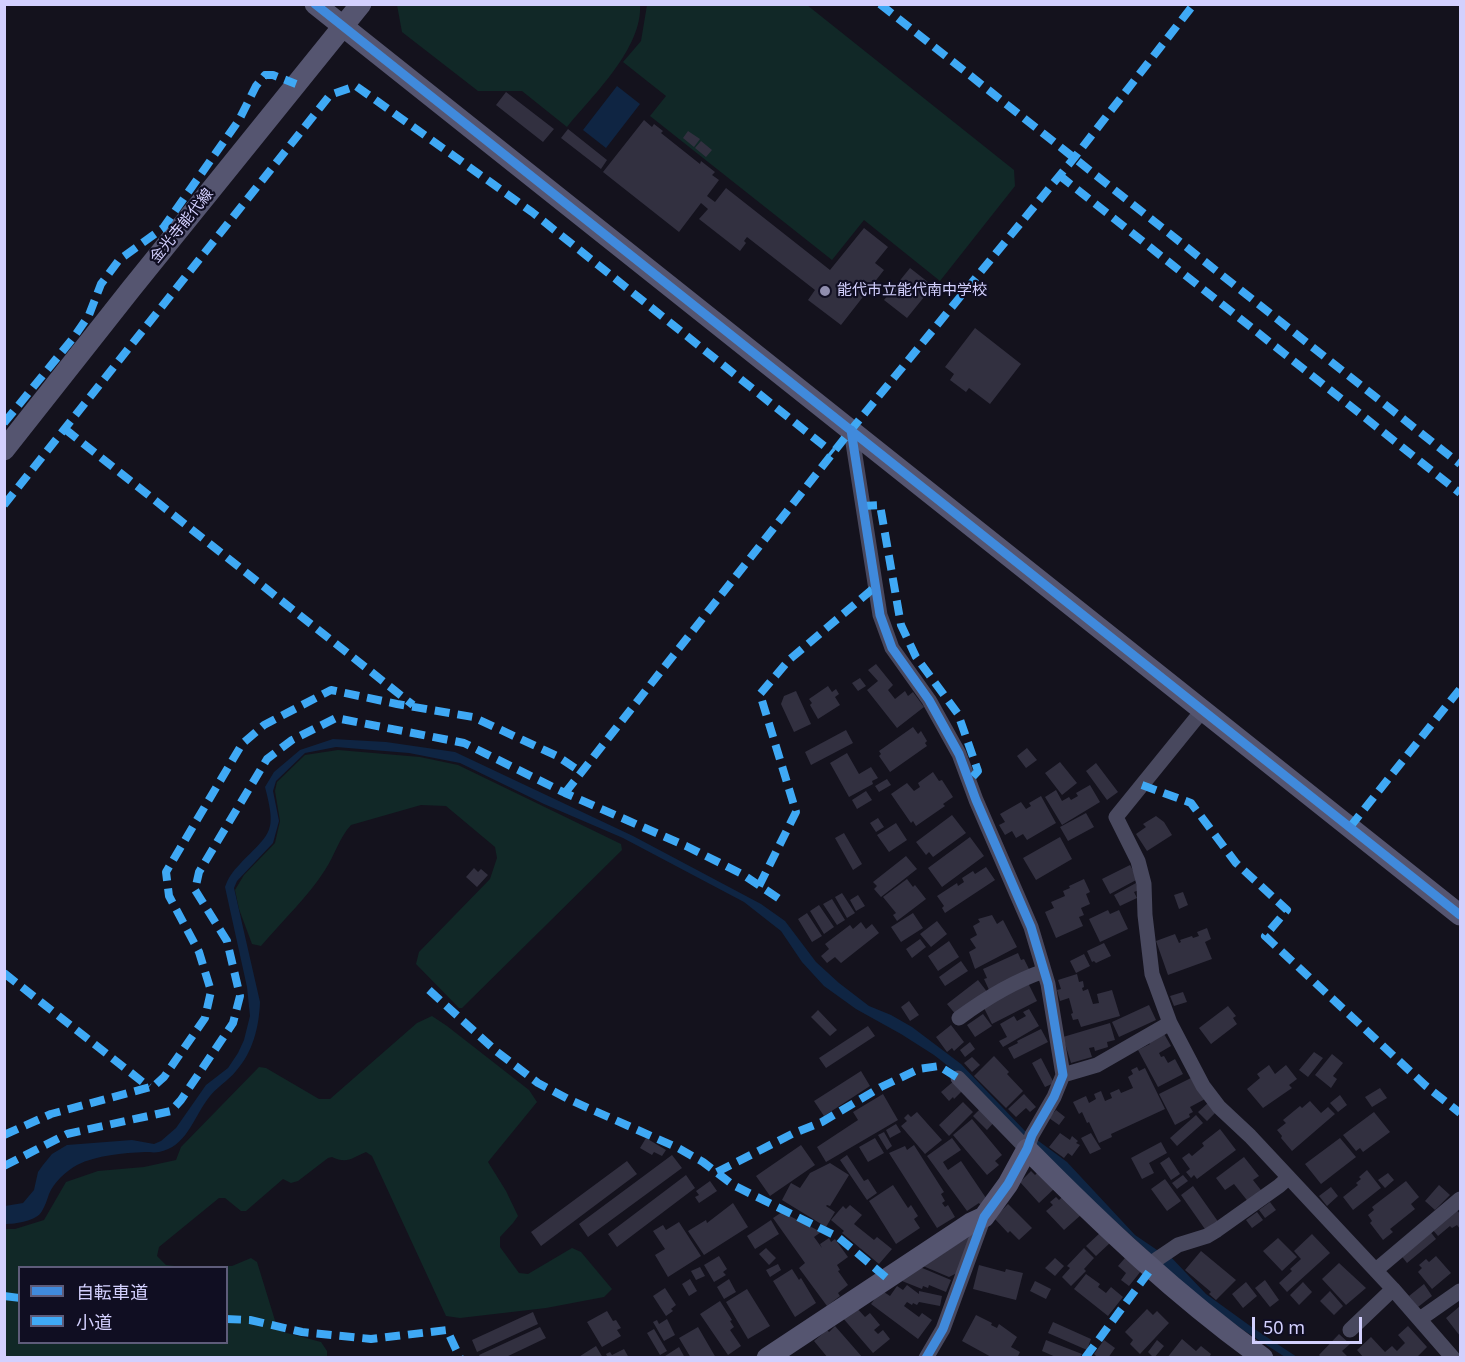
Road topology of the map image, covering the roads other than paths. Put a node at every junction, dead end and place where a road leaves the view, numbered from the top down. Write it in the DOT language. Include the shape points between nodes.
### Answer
graph roads {
  1 [pos="315,4"];
  2 [pos="361,4"];
  3 [pos="344,27"];
  4 [pos="851,430"];
  5 [pos="4,450"];
  6 [pos="1202,711"];
  7 [pos="1461,915"];
  8 [pos="1044,971"];
  9 [pos="959,1018"];
  10 [pos="1170,1023"];
  11 [pos="1063,1075"];
  12 [pos="958,1078"];
  13 [pos="1030,1142"];
  14 [pos="1288,1178"];
  15 [pos="1461,1199"];
  16 [pos="984,1217"];
  17 [pos="1147,1266"];
  18 [pos="1376,1270"];
  19 [pos="1393,1289"];
  20 [pos="1461,1291"];
  21 [pos="1420,1319"];
  22 [pos="1350,1330"];
  23 [pos="1260,1357"];
  24 [pos="767,1358"];
  25 [pos="926,1358"];
  26 [pos="1453,1358"];
  1 -- 3 [label="street"];
  2 -- 3 [label="street, 金光寺能代線"];
  3 -- 4 [label="street"];
  3 -- 5 [label="street, 金光寺能代線"];
  4 -- 6 [label="street"];
  4 -- 8 [label="street" via="880,615 892,648 929,700 960,754"];
  6 -- 7 [label="street"];
  6 -- 10 [label="street" via="1116,817 1138,861 1144,884 1152,974"];
  8 -- 9 [label="street" via="993,994"];
  8 -- 11 [label="street"];
  10 -- 11 [label="street" via="1097,1065"];
  10 -- 14 [label="street" via="1203,1086"];
  11 -- 13 [label="street"];
  12 -- 13 [label="street"];
  13 -- 16 [label="street" via="1008,1184"];
  13 -- 17 [label="street" via="1118,1240"];
  14 -- 17 [label="street" via="1217,1230 1166,1251"];
  14 -- 18 [label="street"];
  15 -- 18 [label="street"];
  16 -- 24 [label="street"];
  16 -- 25 [label="street" via="943,1329"];
  17 -- 23 [label="street"];
  18 -- 19 [label="street"];
  19 -- 21 [label="street"];
  19 -- 22 [label="street"];
  20 -- 21 [label="street"];
  21 -- 26 [label="street"];
}
